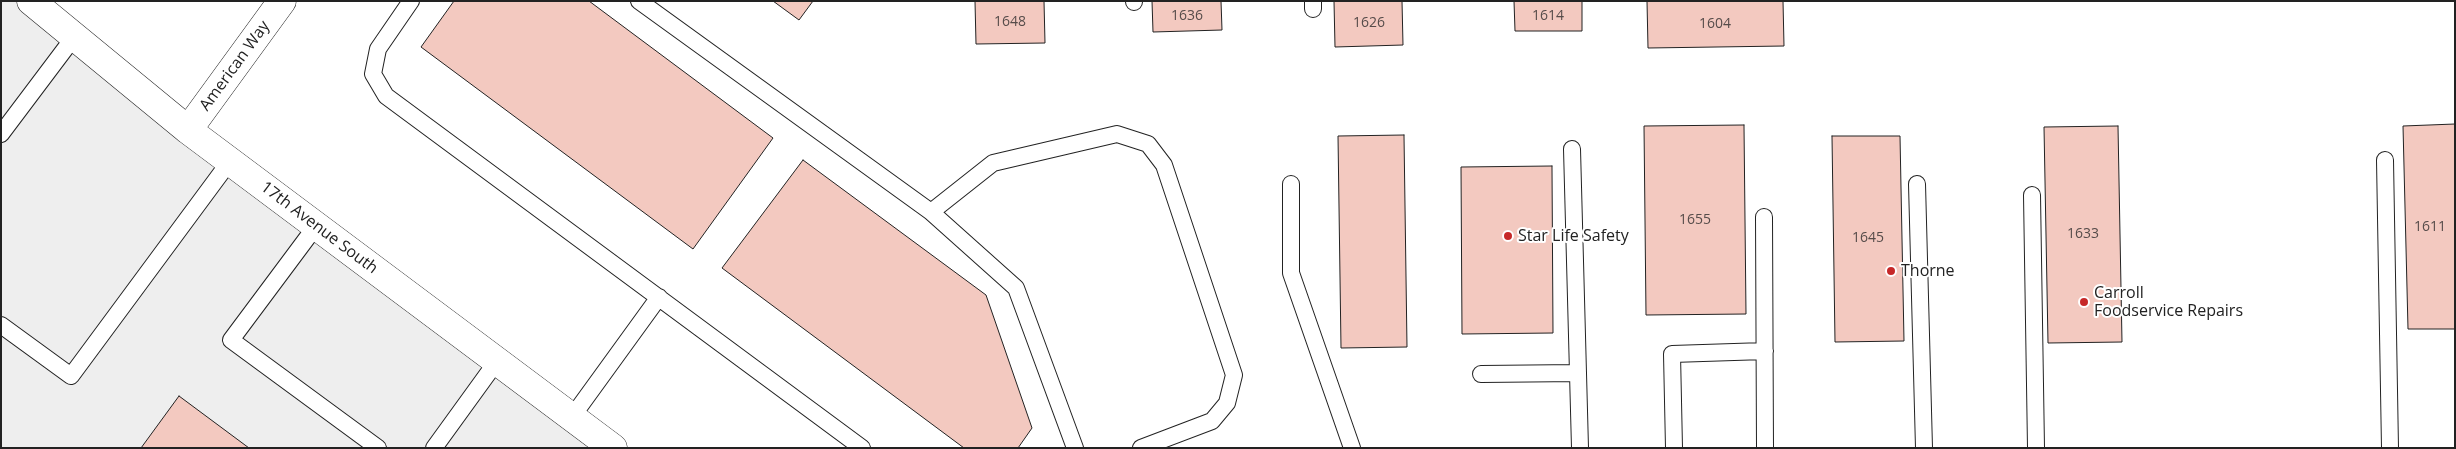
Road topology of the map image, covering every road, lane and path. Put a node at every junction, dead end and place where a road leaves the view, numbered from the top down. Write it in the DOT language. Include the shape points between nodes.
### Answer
graph roads {
  1 [pos="31,1"];
  2 [pos="282,1"];
  3 [pos="412,1"];
  4 [pos="639,1"];
  5 [pos="74,37"];
  6 [pos="188,130"];
  7 [pos="1,134"];
  8 [pos="1572,149"];
  9 [pos="2385,160"];
  10 [pos="230,161"];
  11 [pos="1291,184"];
  12 [pos="1917,184"];
  13 [pos="2032,195"];
  14 [pos="931,212"];
  15 [pos="1764,217"];
  16 [pos="316,226"];
  17 [pos="659,297"];
  18 [pos="1,325"];
  19 [pos="1765,351"];
  20 [pos="497,361"];
  21 [pos="1578,373"];
  22 [pos="1481,374"];
  23 [pos="572,417"];
  24 [pos="378,448"];
  25 [pos="434,448"];
  26 [pos="613,448"];
  27 [pos="862,448"];
  28 [pos="1075,448"];
  29 [pos="1141,448"];
  30 [pos="1352,448"];
  31 [pos="1580,448"];
  32 [pos="1674,448"];
  33 [pos="1765,448"];
  34 [pos="1924,448"];
  35 [pos="2036,448"];
  36 [pos="2390,448"];
  1 -- 5 [label="street, 17th Avenue South"];
  2 -- 6 [label="street, American Way"];
  3 -- 17 [label="lane" via="378,49 373,74 386,96"];
  4 -- 14 [label="lane"];
  5 -- 6 [label="street, 17th Avenue South"];
  5 -- 7 [label="lane"];
  6 -- 10 [label="street, 17th Avenue South"];
  8 -- 21 [label="lane"];
  9 -- 36 [label="lane"];
  10 -- 16 [label="street, 17th Avenue South"];
  10 -- 18 [label="lane" via="71,376"];
  11 -- 30 [label="lane" via="1292,273"];
  12 -- 34 [label="lane"];
  13 -- 35 [label="lane"];
  14 -- 28 [label="lane" via="1016,288"];
  14 -- 29 [label="lane" via="992,163 1117,134 1148,144 1164,164 1234,375 1227,403 1212,421"];
  15 -- 19 [label="lane"];
  16 -- 20 [label="street, 17th Avenue South"];
  16 -- 24 [label="lane" via="232,340"];
  17 -- 23 [label="lane"];
  17 -- 27 [label="lane"];
  19 -- 32 [label="lane" via="1672,354"];
  19 -- 33 [label="lane"];
  20 -- 23 [label="street, 17th Avenue South"];
  20 -- 25 [label="lane"];
  21 -- 22 [label="lane"];
  21 -- 31 [label="lane"];
  23 -- 26 [label="street, 17th Avenue South"];
}
